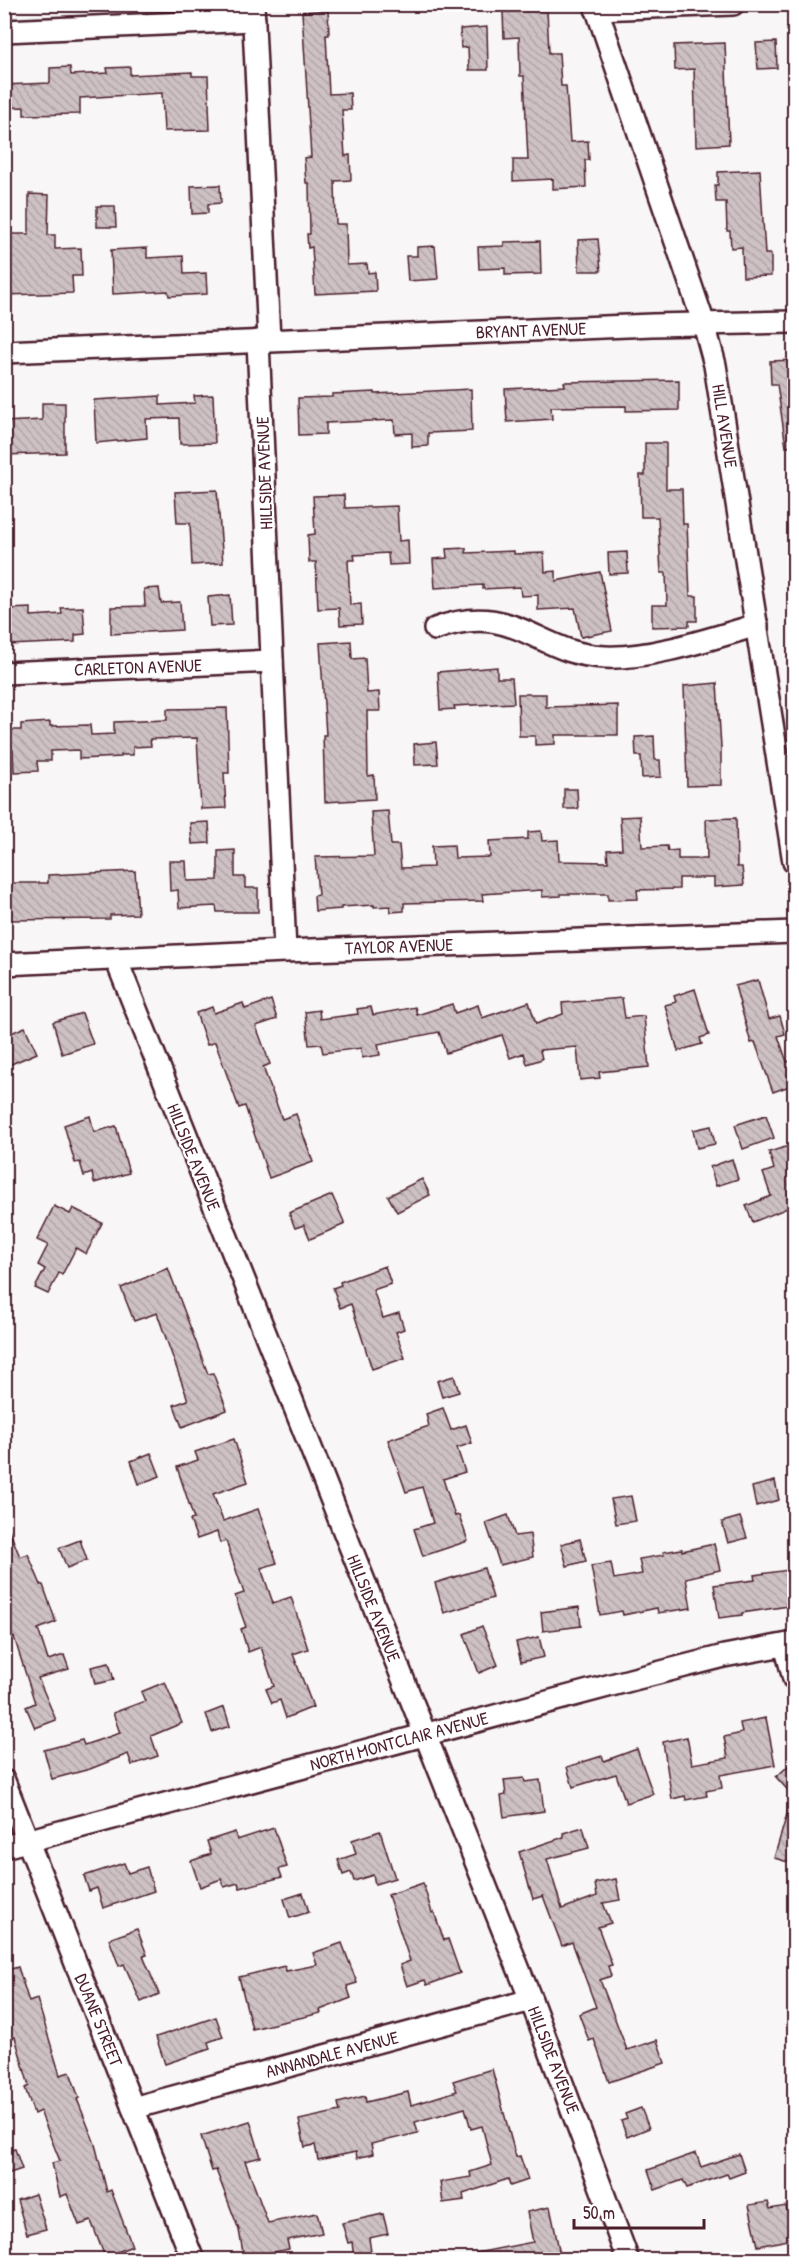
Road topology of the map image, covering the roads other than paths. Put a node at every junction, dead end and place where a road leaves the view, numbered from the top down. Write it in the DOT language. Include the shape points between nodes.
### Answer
graph roads {
  1 [pos="733,4"];
  2 [pos="595,7"];
  3 [pos="253,12"];
  4 [pos="4,31"];
  5 [pos="795,322"];
  6 [pos="704,324"];
  7 [pos="263,341"];
  8 [pos="4,352"];
  9 [pos="757,625"];
  10 [pos="435,629"];
  11 [pos="272,662"];
  12 [pos="4,673"];
  13 [pos="795,862"];
  14 [pos="795,932"];
  15 [pos="285,951"];
  16 [pos="116,959"];
  17 [pos="4,964"];
  18 [pos="790,1644"];
  19 [pos="795,1679"];
  20 [pos="425,1734"];
  21 [pos="4,1781"];
  22 [pos="28,1840"];
  23 [pos="4,1847"];
  24 [pos="531,2000"];
  25 [pos="134,2108"];
  26 [pos="193,2259"];
  27 [pos="628,2259"];
  1 -- 2 [label="street"];
  2 -- 6 [label="street, HILL AVENUE"];
  3 -- 4 [label="street"];
  3 -- 7 [label="street, HILLSIDE AVENUE"];
  5 -- 6 [label="street, BRYANT AVENUE"];
  6 -- 7 [label="street, BRYANT AVENUE"];
  6 -- 9 [label="street, HILL AVENUE" via="715,364"];
  7 -- 8 [label="street, BRYANT AVENUE"];
  7 -- 11 [label="street, HILLSIDE AVENUE"];
  9 -- 10 [label="street" via="670,649 605,657 570,650 497,621 466,620"];
  9 -- 13 [label="street, HILL AVENUE"];
  11 -- 12 [label="street, CARLETON AVENUE"];
  11 -- 15 [label="street, HILLSIDE AVENUE"];
  14 -- 15 [label="street, TAYLOR AVENUE"];
  15 -- 16 [label="street, TAYLOR AVENUE"];
  16 -- 17 [label="street, TAYLOR AVENUE"];
  16 -- 20 [label="street, HILLSIDE AVENUE"];
  18 -- 19 [label="street"];
  18 -- 20 [label="street, NORTH MONTCLAIR AVENUE" via="713,1659"];
  20 -- 22 [label="street, NORTH MONTCLAIR AVENUE"];
  20 -- 24 [label="street, HILLSIDE AVENUE"];
  21 -- 22 [label="street, DUANE STREET"];
  22 -- 23 [label="street, NORTH MONTCLAIR AVENUE"];
  22 -- 25 [label="street, DUANE STREET"];
  24 -- 25 [label="street, ANNANDALE AVENUE"];
  24 -- 27 [label="street, HILLSIDE AVENUE"];
  25 -- 26 [label="street, DUANE STREET"];
}
